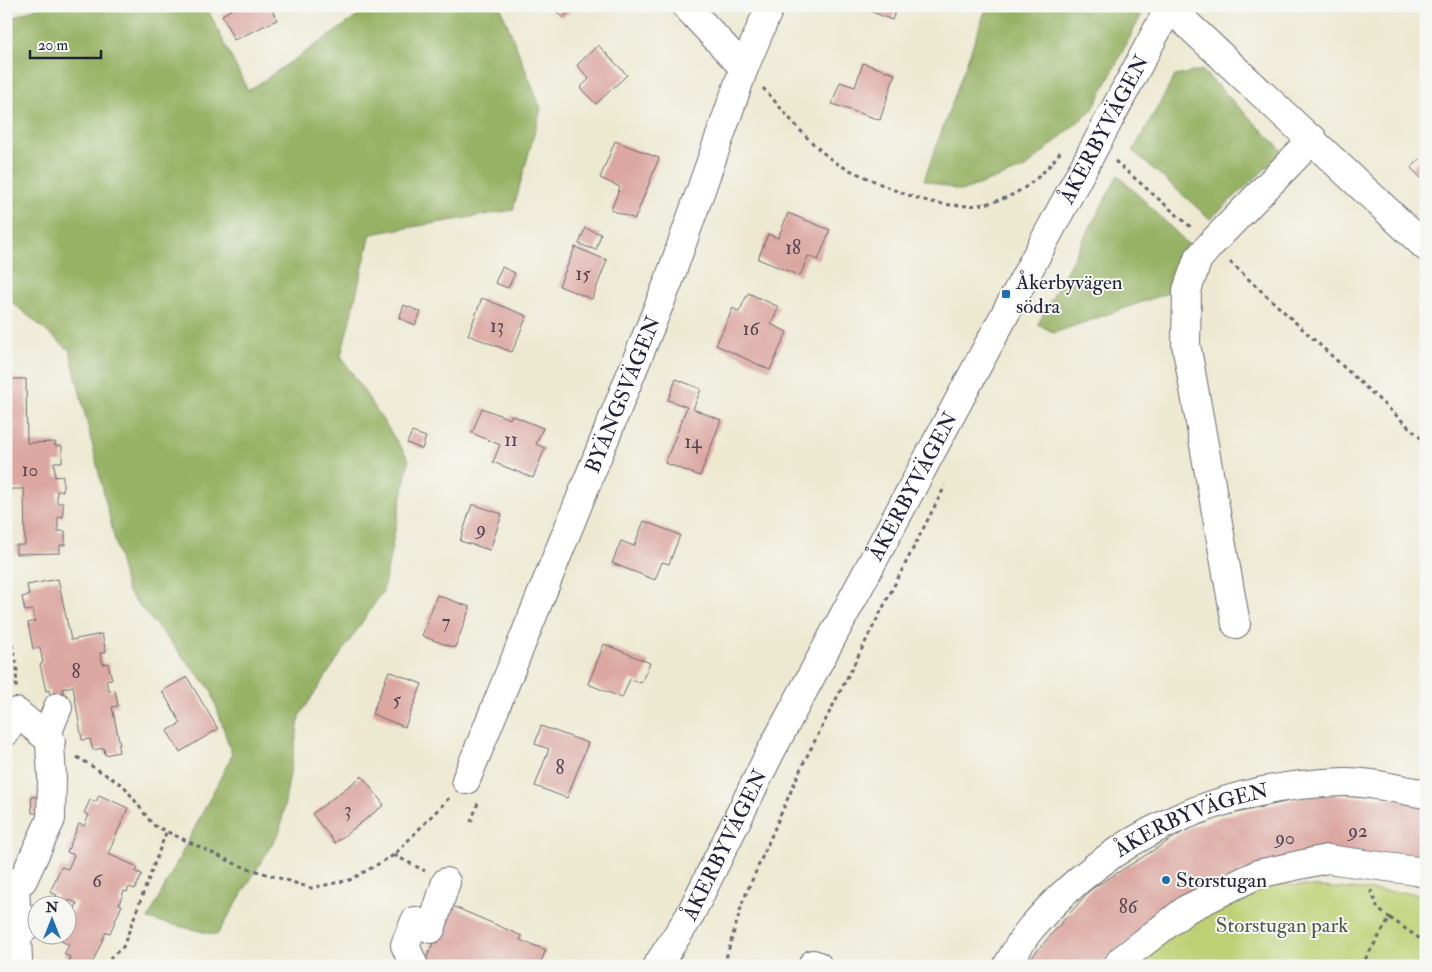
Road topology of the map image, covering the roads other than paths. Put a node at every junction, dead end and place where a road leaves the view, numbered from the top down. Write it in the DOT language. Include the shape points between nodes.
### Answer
graph roads {
  1 [pos="686,6"];
  2 [pos="770,6"];
  3 [pos="1170,7"];
  4 [pos="744,68"];
  5 [pos="1313,139"];
  6 [pos="1426,247"];
  7 [pos="1236,624"];
  8 [pos="58,707"];
  9 [pos="11,722"];
  10 [pos="51,741"];
  11 [pos="466,780"];
  12 [pos="1426,794"];
  13 [pos="1426,874"];
  14 [pos="11,882"];
  15 [pos="446,882"];
  16 [pos="27,926"];
  17 [pos="6,962"];
  18 [pos="414,966"];
  19 [pos="657,966"];
  20 [pos="1007,966"];
  21 [pos="1116,966"];
  1 -- 4 [label="street"];
  2 -- 4 [label="street, BYÄNGSVÄGEN"];
  3 -- 5 [label="street, ÅKERBYVÄGEN"];
  3 -- 19 [label="street, ÅKERBYVÄGEN" via="769,755 689,917"];
  4 -- 11 [label="street, BYÄNGSVÄGEN" via="668,283"];
  5 -- 6 [label="street, ÅKERBYVÄGEN"];
  5 -- 7 [label="street" via="1211,244 1198,260 1187,290 1186,344"];
  8 -- 10 [label="street" via="49,729"];
  9 -- 10 [label="street"];
  10 -- 14 [label="street" via="52,819 22,880"];
  12 -- 20 [label="street, ÅKERBYVÄGEN" via="1345,782 1268,790 1207,805 1148,832 1105,859 1071,887 1031,928"];
  13 -- 21 [label="street" via="1327,859 1258,874 1187,909"];
  14 -- 16 [label="street"];
  15 -- 18 [label="street" via="431,929 414,922 405,945"];
  16 -- 17 [label="street" via="18,961"];
}
